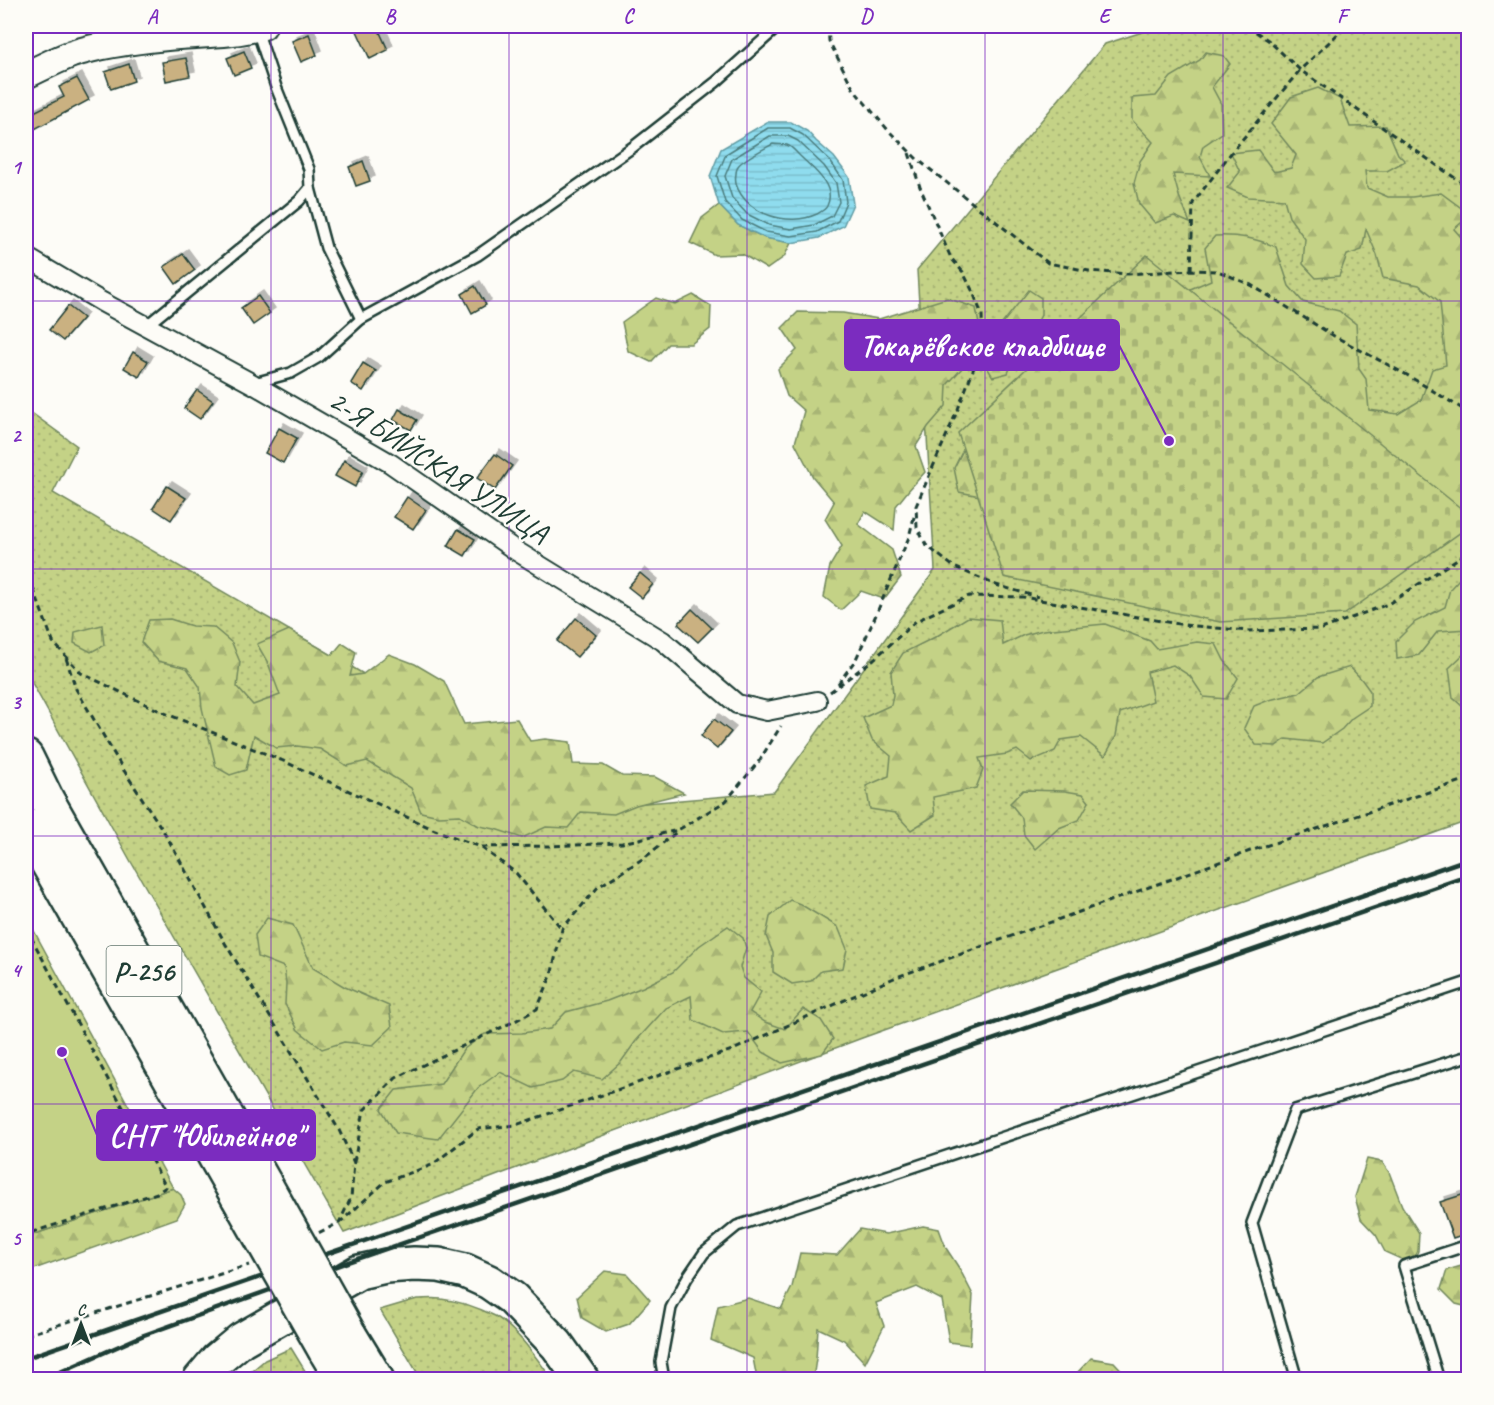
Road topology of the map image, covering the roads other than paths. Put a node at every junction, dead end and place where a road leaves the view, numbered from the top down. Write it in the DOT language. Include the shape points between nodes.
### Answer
graph roads {
  1 [pos="779,26"];
  2 [pos="260,27"];
  3 [pos="26,75"];
  4 [pos="310,188"];
  5 [pos="26,257"];
  6 [pos="361,319"];
  7 [pos="146,326"];
  8 [pos="253,384"];
  9 [pos="817,701"];
  10 [pos="26,757"];
  11 [pos="26,825"];
  12 [pos="1468,982"];
  13 [pos="1468,1056"];
  14 [pos="252,1190"];
  15 [pos="1468,1245"];
  16 [pos="337,1342"];
  17 [pos="200,1380"];
  18 [pos="343,1380"];
  19 [pos="377,1380"];
  20 [pos="582,1380"];
  21 [pos="664,1380"];
  22 [pos="1297,1380"];
  23 [pos="1439,1380"];
  1 -- 6 [label="lane" via="633,147 478,255"];
  2 -- 3 [label="street" via="120,43 71,55"];
  2 -- 4 [label="lane" via="276,87 309,169"];
  4 -- 6 [label="lane" via="326,248"];
  4 -- 7 [label="lane"];
  5 -- 7 [label="street, 2-Я БИЙСКАЯ УЛИЦА"];
  6 -- 8 [label="lane" via="318,357 291,373"];
  7 -- 8 [label="street, 2-Я БИЙСКАЯ УЛИЦА"];
  8 -- 9 [label="street, 2-Я БИЙСКАЯ УЛИЦА" via="390,463 518,552 663,641 737,704 767,711"];
  10 -- 14 [label="highway, Р-256"];
  11 -- 14 [label="highway, Р-256"];
  12 -- 21 [label="lane" via="737,1226 704,1253 671,1308 661,1362"];
  13 -- 22 [label="lane" via="1294,1110 1252,1223"];
  14 -- 16 [label="highway, Р-256, bridge"];
  15 -- 23 [label="lane" via="1404,1266"];
  16 -- 18 [label="highway, Р-256"];
  16 -- 19 [label="highway, Р-256"];
  17 -- 20 [label="highway" via="241,1340 359,1272 414,1264 457,1269 489,1282 512,1298 557,1345"];
}
